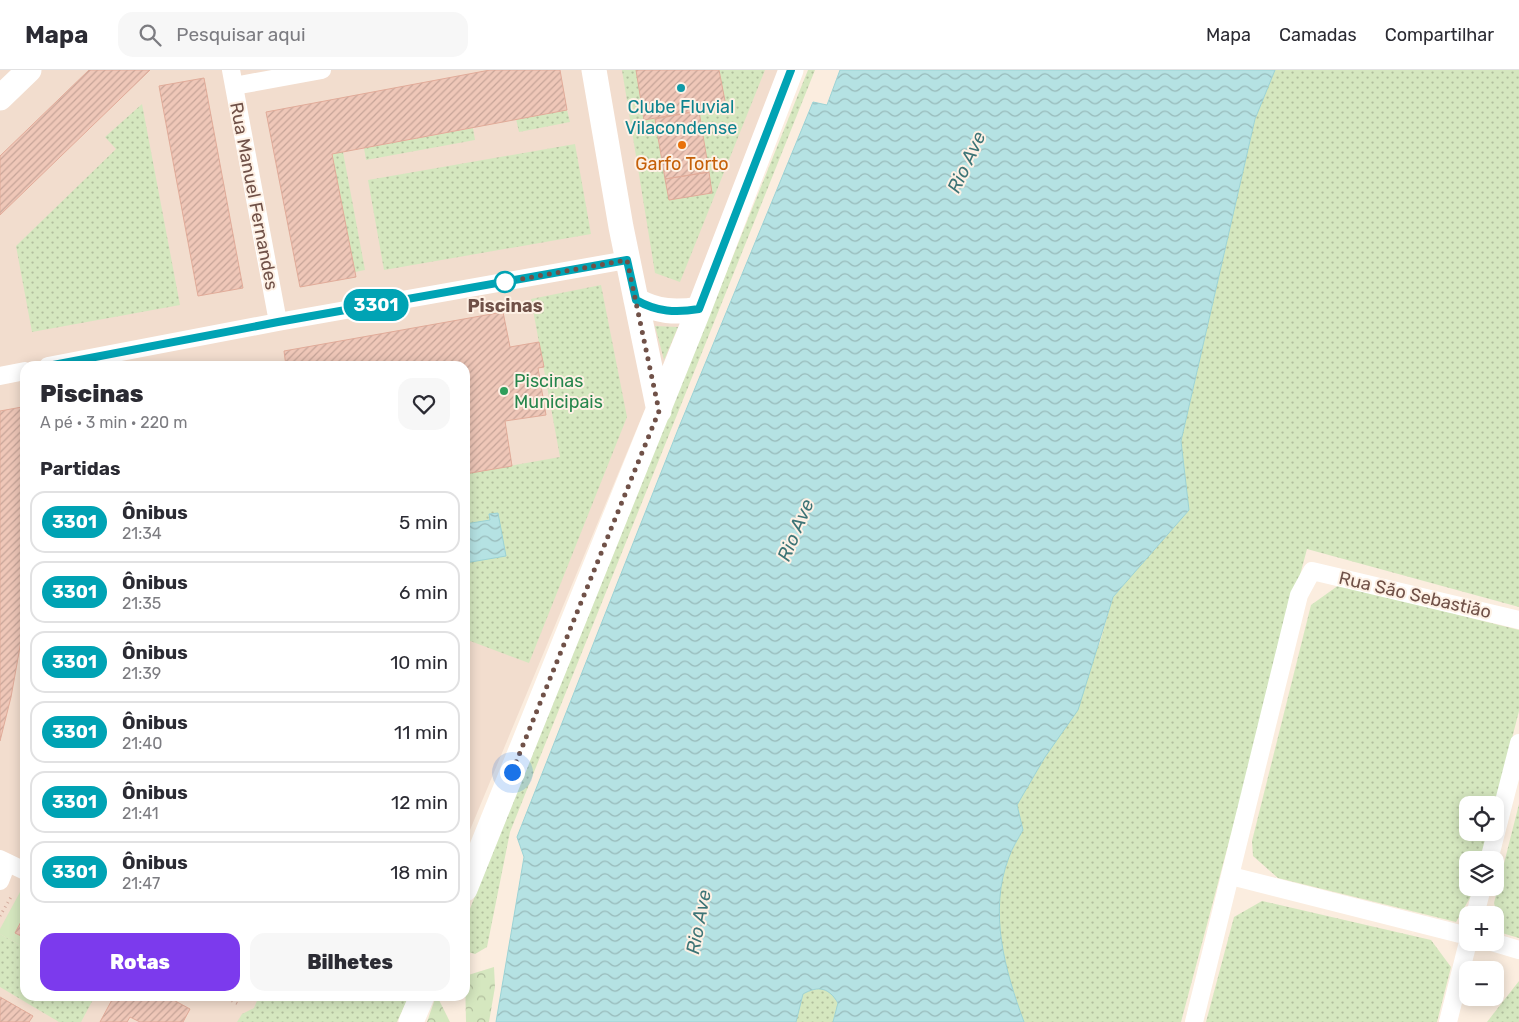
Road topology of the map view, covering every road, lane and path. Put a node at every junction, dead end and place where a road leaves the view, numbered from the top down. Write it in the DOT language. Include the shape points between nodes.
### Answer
graph roads {
  1 [pos="29,70"];
  2 [pos="322,70"];
  3 [pos="594,70"];
  4 [pos="791,70"];
  5 [pos="233,78"];
  6 [pos="0,98"];
  7 [pos="627,260"];
  8 [pos="636,300"];
  9 [pos="699,309"];
  10 [pos="278,322"];
  11 [pos="132,358"];
  12 [pos="100,361"];
  13 [pos="20,372"];
  14 [pos="0,376"];
  15 [pos="659,411"];
  16 [pos="1519,620"];
  17 [pos="1519,743"];
  18 [pos="1491,851"];
  19 [pos="4,861"];
  20 [pos="20,869"];
  21 [pos="1231,876"];
  22 [pos="470,878"];
  23 [pos="0,881"];
  24 [pos="12,894"];
  25 [pos="0,916"];
  26 [pos="1459,934"];
  27 [pos="1504,946"];
  28 [pos="1519,950"];
  29 [pos="1466,951"];
  30 [pos="232,1001"];
  31 [pos="420,1001"];
  32 [pos="238,1004"];
  33 [pos="411,1022"];
  34 [pos="1194,1022"];
  35 [pos="1448,1022"];
  1 -- 6 [label="main road"];
  2 -- 5 [label="street"];
  3 -- 7 [label="main road"];
  4 -- 9 [label="main road"];
  5 -- 10 [label="street, Rua Manuel Fernandes"];
  7 -- 8 [label="main road"];
  7 -- 10 [label="street"];
  8 -- 9 [label="main road" via="665,311"];
  8 -- 15 [label="main road"];
  9 -- 15 [label="main road"];
  10 -- 11 [label="street"];
  11 -- 12 [label="street"];
  13 -- 14 [label="street"];
  15 -- 22 [label="main road"];
  16 -- 21 [label="street, Rua São Sebastião" via="1312,571 1299,594"];
  17 -- 18 [label="street"];
  19 -- 20 [label="street"];
  19 -- 23 [label="street"];
  21 -- 26 [label="street"];
  21 -- 34 [label="street"];
  24 -- 25 [label="path"];
  27 -- 28 [label="street"];
  29 -- 35 [label="street"];
  30 -- 32 [label="path"];
  31 -- 33 [label="main road"];
}
